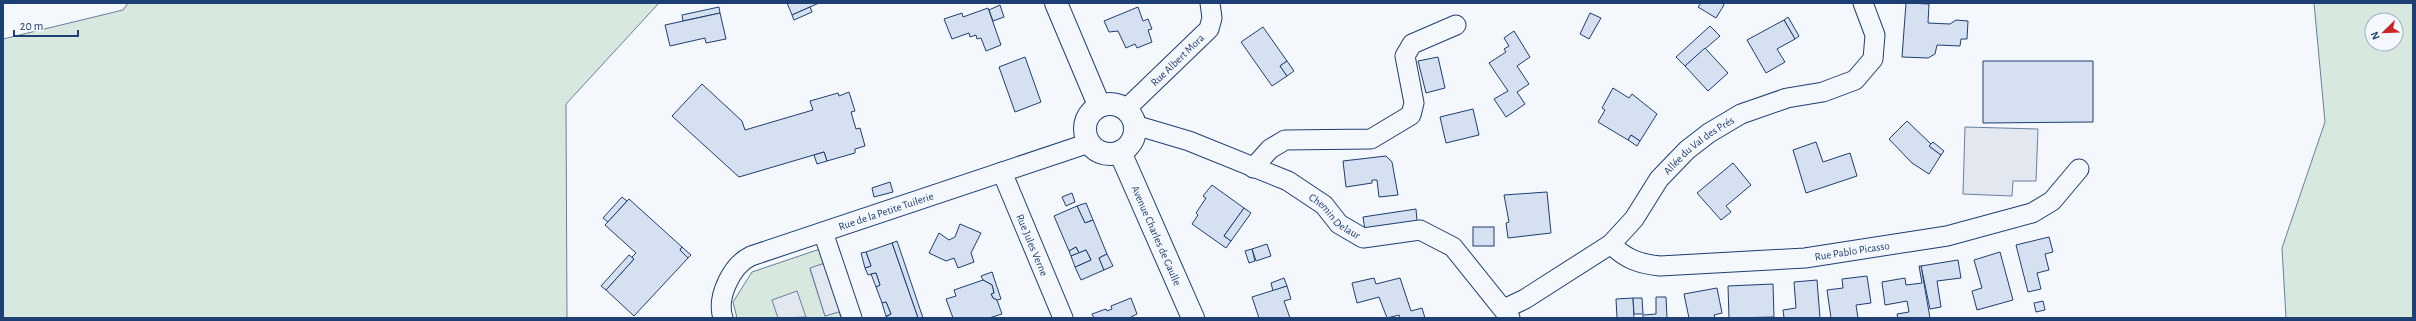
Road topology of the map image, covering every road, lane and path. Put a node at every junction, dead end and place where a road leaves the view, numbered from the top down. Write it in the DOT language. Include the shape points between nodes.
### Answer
graph roads {
  1 [pos="1056,3"];
  2 [pos="1210,3"];
  3 [pos="1863,3"];
  4 [pos="1456,25"];
  5 [pos="1099,106"];
  6 [pos="1131,117"];
  7 [pos="1089,143"];
  8 [pos="1120,152"];
  9 [pos="1252,168"];
  10 [pos="2079,169"];
  11 [pos="1002,172"];
  12 [pos="823,232"];
  13 [pos="1611,244"];
  14 [pos="1507,313"];
  15 [pos="723,318"];
  16 [pos="852,318"];
  17 [pos="1063,318"];
  18 [pos="1193,318"];
  1 -- 5 [label="street"];
  2 -- 6 [label="street, Rue Albert Mora" via="1212,18 1209,29"];
  3 -- 13 [label="street, Allée du Val des Prés" via="1875,35 1873,59 1855,80 1823,92 1787,98 1742,114 1709,133 1687,150 1660,179 1634,219"];
  4 -- 9 [label="street" via="1412,44 1405,56 1414,104 1412,116 1371,139 1285,140 1270,149"];
  5 -- 6 [label="street" via="1118,104"];
  5 -- 7 [label="street" via="1089,115 1086,122"];
  6 -- 8 [label="street" via="1132,141"];
  6 -- 9 [label="street, Chemin Delaur"];
  7 -- 8 [label="street" via="1098,151 1109,154"];
  7 -- 11 [label="street, Rue de la Petite Tuilerie"];
  8 -- 18 [label="street, Avenue Charles de Gaulle"];
  9 -- 14 [label="street, Chemin Delaur" via="1288,181 1324,205 1339,224 1363,238 1420,230 1453,247"];
  10 -- 13 [label="street, Rue Pablo Picasso" via="2052,201 2032,213 1947,236 1805,258 1660,266 1640,264 1620,253"];
  11 -- 12 [label="street, Rue de la Petite Tuilerie"];
  11 -- 17 [label="street, Rue Jules Verne"];
  12 -- 15 [label="street, Rue de la Petite Tuilerie" via="740,261 726,285"];
  12 -- 16 [label="street"];
  13 -- 14 [label="street, Allée du Val des Prés"];
}
